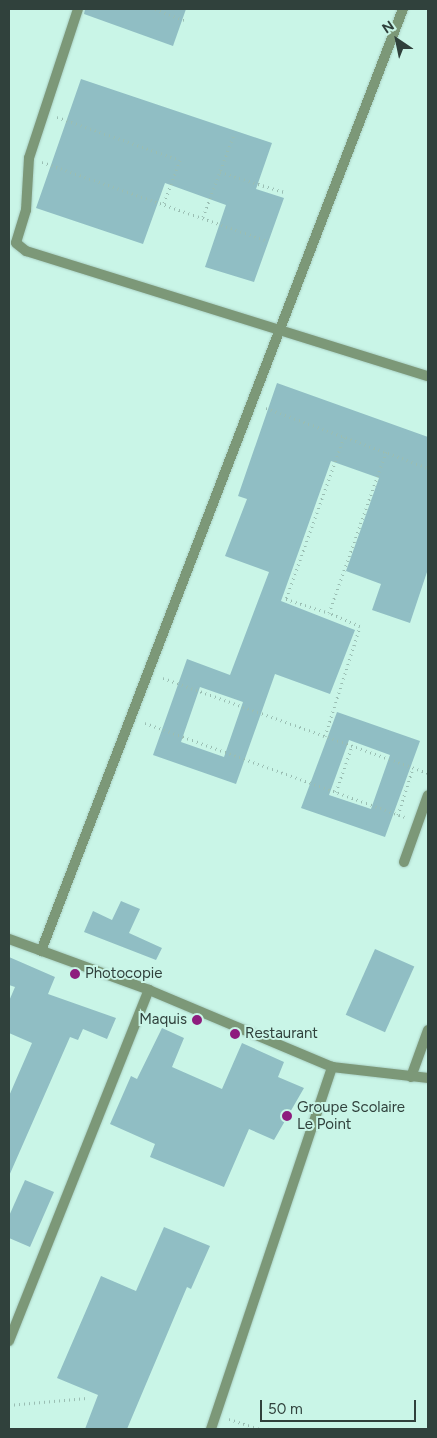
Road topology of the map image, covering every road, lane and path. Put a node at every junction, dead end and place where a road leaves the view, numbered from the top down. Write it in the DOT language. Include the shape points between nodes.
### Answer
graph roads {
  1 [pos="78,9"];
  2 [pos="155,9"];
  3 [pos="403,9"];
  4 [pos="184,20"];
  5 [pos="44,112"];
  6 [pos="234,134"];
  7 [pos="29,158"];
  8 [pos="220,172"];
  9 [pos="284,192"];
  10 [pos="164,203"];
  11 [pos="203,217"];
  12 [pos="268,241"];
  13 [pos="13,242"];
  14 [pos="279,330"];
  15 [pos="428,376"];
  16 [pos="251,403"];
  17 [pos="344,437"];
  18 [pos="386,452"];
  19 [pos="428,468"];
  20 [pos="329,613"];
  21 [pos="148,672"];
  22 [pos="130,718"];
  23 [pos="325,736"];
  24 [pos="352,746"];
  25 [pos="413,768"];
  26 [pos="428,774"];
  27 [pos="336,792"];
  28 [pos="428,795"];
  29 [pos="398,815"];
  30 [pos="418,822"];
  31 [pos="404,862"];
  32 [pos="9,939"];
  33 [pos="41,951"];
  34 [pos="149,990"];
  35 [pos="428,1030"];
  36 [pos="332,1068"];
  37 [pos="411,1077"];
  38 [pos="428,1078"];
  39 [pos="9,1340"];
  40 [pos="86,1398"];
  41 [pos="9,1405"];
  42 [pos="213,1413"];
  43 [pos="211,1429"];
  44 [pos="259,1429"];
  1 -- 5 [label="street"];
  2 -- 4 [label="path"];
  3 -- 14 [label="street"];
  5 -- 7 [label="street"];
  5 -- 10 [label="path" via="180,160"];
  6 -- 8 [label="path"];
  7 -- 10 [label="path"];
  7 -- 13 [label="street" via="26,210"];
  8 -- 9 [label="path"];
  8 -- 11 [label="path"];
  10 -- 11 [label="path"];
  11 -- 12 [label="path"];
  13 -- 14 [label="street" via="26,251"];
  14 -- 15 [label="street"];
  14 -- 16 [label="street"];
  16 -- 17 [label="path"];
  16 -- 21 [label="street"];
  17 -- 18 [label="path"];
  17 -- 20 [label="path" via="285,597"];
  18 -- 19 [label="path"];
  18 -- 20 [label="path"];
  20 -- 23 [label="path" via="360,626"];
  21 -- 22 [label="street"];
  21 -- 23 [label="path"];
  22 -- 27 [label="path"];
  22 -- 33 [label="street"];
  23 -- 24 [label="path"];
  24 -- 25 [label="path"];
  24 -- 27 [label="path"];
  25 -- 26 [label="path"];
  25 -- 29 [label="path"];
  27 -- 29 [label="path"];
  28 -- 30 [label="street"];
  29 -- 30 [label="path"];
  30 -- 31 [label="street"];
  32 -- 33 [label="street"];
  33 -- 34 [label="street"];
  34 -- 36 [label="street"];
  34 -- 39 [label="street"];
  35 -- 37 [label="street"];
  36 -- 37 [label="street"];
  36 -- 42 [label="street"];
  37 -- 38 [label="street"];
  40 -- 41 [label="path"];
  42 -- 43 [label="street"];
  42 -- 44 [label="path"];
}
